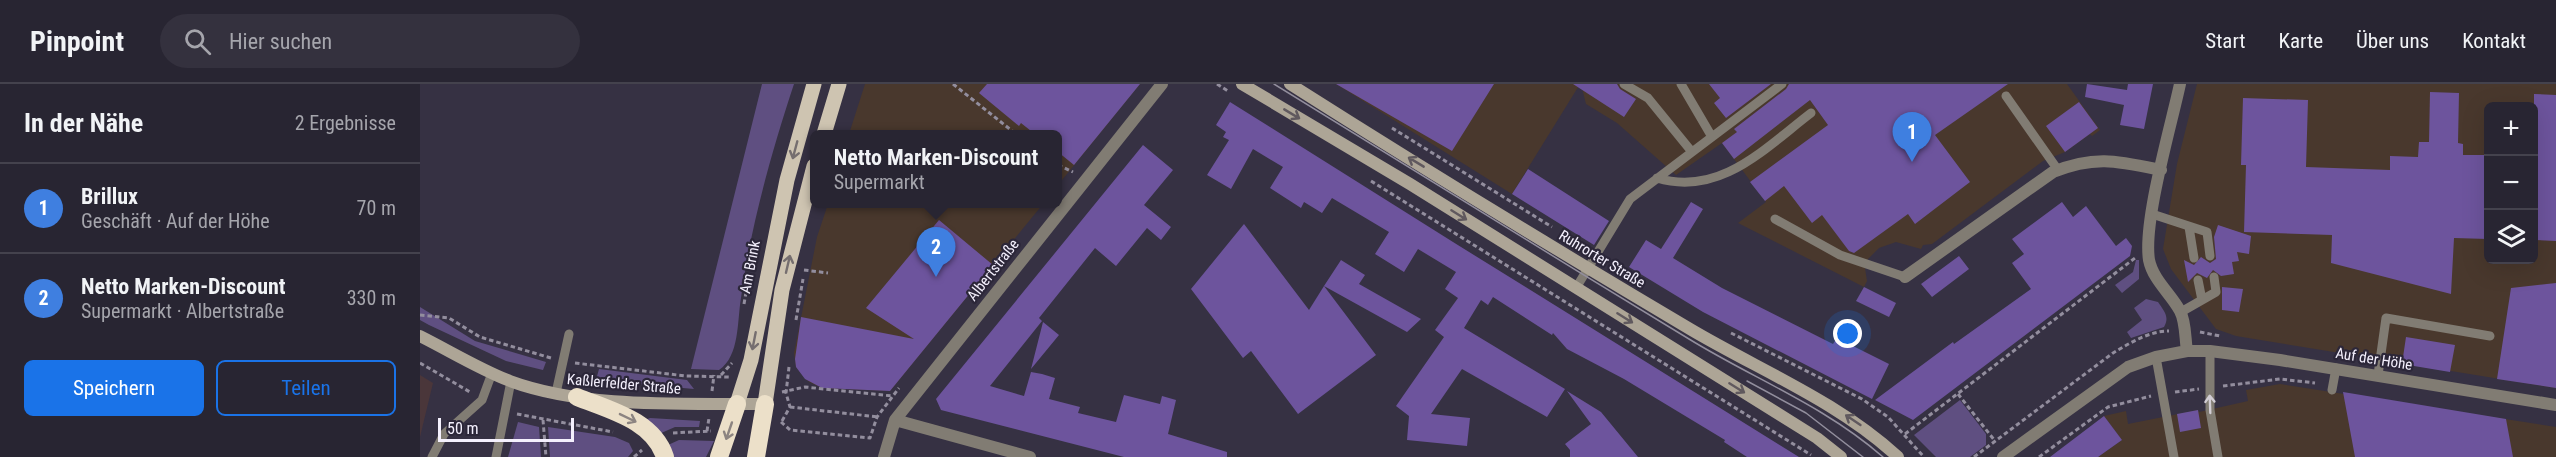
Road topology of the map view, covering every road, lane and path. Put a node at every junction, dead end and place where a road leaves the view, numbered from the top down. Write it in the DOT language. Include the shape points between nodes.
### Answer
graph roads {
  1 [pos="814,84"];
  2 [pos="839,84"];
  3 [pos="952,84"];
  4 [pos="1162,84"];
  5 [pos="1217,84"];
  6 [pos="1242,84"];
  7 [pos="1290,84"];
  8 [pos="1624,84"];
  9 [pos="1681,84"];
  10 [pos="1782,84"];
  11 [pos="2180,84"];
  12 [pos="1236,96"];
  13 [pos="2006,96"];
  14 [pos="1811,113"];
  15 [pos="1383,123"];
  16 [pos="825,130"];
  17 [pos="1010,130"];
  18 [pos="1713,136"];
  19 [pos="1692,152"];
  20 [pos="1062,167"];
  21 [pos="2058,170"];
  22 [pos="2161,170"];
  23 [pos="1073,172"];
  24 [pos="1363,175"];
  25 [pos="1657,178"];
  26 [pos="810,182"];
  27 [pos="2152,214"];
  28 [pos="1775,219"];
  29 [pos="2189,226"];
  30 [pos="1557,230"];
  31 [pos="2148,248"];
  32 [pos="2210,256"];
  33 [pos="2194,258"];
  34 [pos="1588,268"];
  35 [pos="828,273"];
  36 [pos="1905,277"];
  37 [pos="2214,277"];
  38 [pos="2198,280"];
  39 [pos="1576,288"];
  40 [pos="2202,300"];
  41 [pos="2181,312"];
  42 [pos="794,331"];
  43 [pos="1727,331"];
  44 [pos="569,334"];
  45 [pos="420,336"];
  46 [pos="2490,336"];
  47 [pos="2187,351"];
  48 [pos="2210,351"];
  49 [pos="2157,357"];
  50 [pos="420,363"];
  51 [pos="789,366"];
  52 [pos="2336,368"];
  53 [pos="492,373"];
  54 [pos="714,375"];
  55 [pos="721,375"];
  56 [pos="2378,375"];
  57 [pos="511,381"];
  58 [pos="899,388"];
  59 [pos="2210,388"];
  60 [pos="2333,388"];
  61 [pos="556,393"];
  62 [pos="786,393"];
  63 [pos="2163,393"];
  64 [pos="1958,394"];
  65 [pos="892,396"];
  66 [pos="577,397"];
  67 [pos="482,399"];
  68 [pos="737,404"];
  69 [pos="765,404"];
  70 [pos="2556,405"];
  71 [pos="504,410"];
  72 [pos="876,417"];
  73 [pos="543,420"];
  74 [pos="895,420"];
  75 [pos="781,422"];
  76 [pos="620,433"];
  77 [pos="1905,434"];
  78 [pos="1995,441"];
  79 [pos="638,448"];
  80 [pos="432,457"];
  81 [pos="496,457"];
  82 [pos="546,457"];
  83 [pos="634,457"];
  84 [pos="665,457"];
  85 [pos="719,457"];
  86 [pos="756,457"];
  87 [pos="884,457"];
  88 [pos="1030,457"];
  89 [pos="1815,457"];
  90 [pos="1841,457"];
  91 [pos="1898,457"];
  92 [pos="1924,457"];
  93 [pos="2003,457"];
  94 [pos="2039,457"];
  95 [pos="2174,457"];
  96 [pos="2218,457"];
  1 -- 68 [label="main road, Am Brink, one-way" via="787,180 751,360"];
  2 -- 16 [label="main road"];
  3 -- 17 [label="path"];
  4 -- 74 [label="street, Albertstraße"];
  5 -- 12 [label="path"];
  6 -- 39 [label="main road, one-way"];
  34 -- 7 [label="main road, Ruhrorter Straße, one-way"];
  8 -- 19 [label="lane" via="1648,98"];
  9 -- 18 [label="lane"];
  10 -- 18 [label="lane"];
  11 -- 22 [label="street"];
  13 -- 21 [label="lane"];
  14 -- 25 [label="lane" via="1732,173 1704,181 1672,183"];
  15 -- 30 [label="path"];
  18 -- 19 [label="lane"];
  19 -- 25 [label="lane"];
  20 -- 23 [label="path"];
  21 -- 22 [label="street" via="2080,161 2116,160"];
  21 -- 36 [label="street"];
  22 -- 27 [label="street"];
  24 -- 89 [label="path"];
  25 -- 34 [label="lane" via="1630,199"];
  69 -- 26 [label="main road, one-way" via="782,290"];
  27 -- 29 [label="lane"];
  27 -- 31 [label="street"];
  28 -- 36 [label="lane" via="1840,255"];
  29 -- 32 [label="lane" via="2207,232"];
  29 -- 33 [label="lane"];
  31 -- 41 [label="street" via="2158,279"];
  31 -- 64 [label="path"];
  34 -- 39 [label="lane"];
  91 -- 34 [label="main road, Ruhrorter Straße, one-way" via="1870,431 1833,406 1699,334"];
  35 -- 42 [label="path" via="804,270"];
  37 -- 40 [label="lane" via="2216,292"];
  38 -- 40 [label="lane"];
  39 -- 90 [label="main road, one-way" via="1817,438"];
  40 -- 41 [label="lane"];
  41 -- 47 [label="street"];
  43 -- 77 [label="path" via="1862,399"];
  44 -- 61 [label="lane"];
  45 -- 53 [label="main road, Kaßlerfelder Straße"];
  46 -- 56 [label="lane" via="2386,318"];
  47 -- 48 [label="street, Auf der Höhe"];
  47 -- 49 [label="street, Auf der Höhe"];
  48 -- 52 [label="street, Auf der Höhe"];
  48 -- 59 [label="lane"];
  49 -- 63 [label="lane"];
  49 -- 93 [label="street, Auf der Höhe" via="2128,367"];
  50 -- 67 [label="path"];
  51 -- 62 [label="path"];
  52 -- 56 [label="street, Auf der Höhe"];
  52 -- 60 [label="lane"];
  53 -- 57 [label="main road, Kaßlerfelder Straße"];
  53 -- 67 [label="lane"];
  54 -- 55 [label="path"];
  56 -- 70 [label="street, Auf der Höhe"];
  57 -- 61 [label="main road, Kaßlerfelder Straße"];
  57 -- 71 [label="lane"];
  58 -- 65 [label="path"];
  59 -- 60 [label="path" via="2280,379"];
  59 -- 63 [label="path"];
  96 -- 59 [label="lane, one-way"];
  61 -- 66 [label="main road, Kaßlerfelder Straße"];
  62 -- 65 [label="path" via="804,387"];
  62 -- 72 [label="path" via="790,407"];
  63 -- 94 [label="path" via="2108,407"];
  63 -- 95 [label="lane"];
  64 -- 77 [label="path"];
  64 -- 78 [label="path"];
  65 -- 72 [label="path"];
  66 -- 68 [label="main road, Kaßlerfelder Straße"];
  66 -- 84 [label="highway, one-way" via="633,419 657,442"];
  67 -- 80 [label="lane" via="444,434"];
  68 -- 69 [label="main road, Kaßlerfelder Straße"];
  68 -- 85 [label="highway, Am Brink, one-way"];
  69 -- 86 [label="highway"];
  71 -- 73 [label="path"];
  71 -- 81 [label="lane"];
  72 -- 74 [label="path"];
  72 -- 75 [label="path" via="870,438 790,430"];
  73 -- 76 [label="path"];
  73 -- 82 [label="path"];
  74 -- 87 [label="street"];
  74 -- 88 [label="street"];
  77 -- 92 [label="path"];
  79 -- 83 [label="path" via="642,450"];
}
